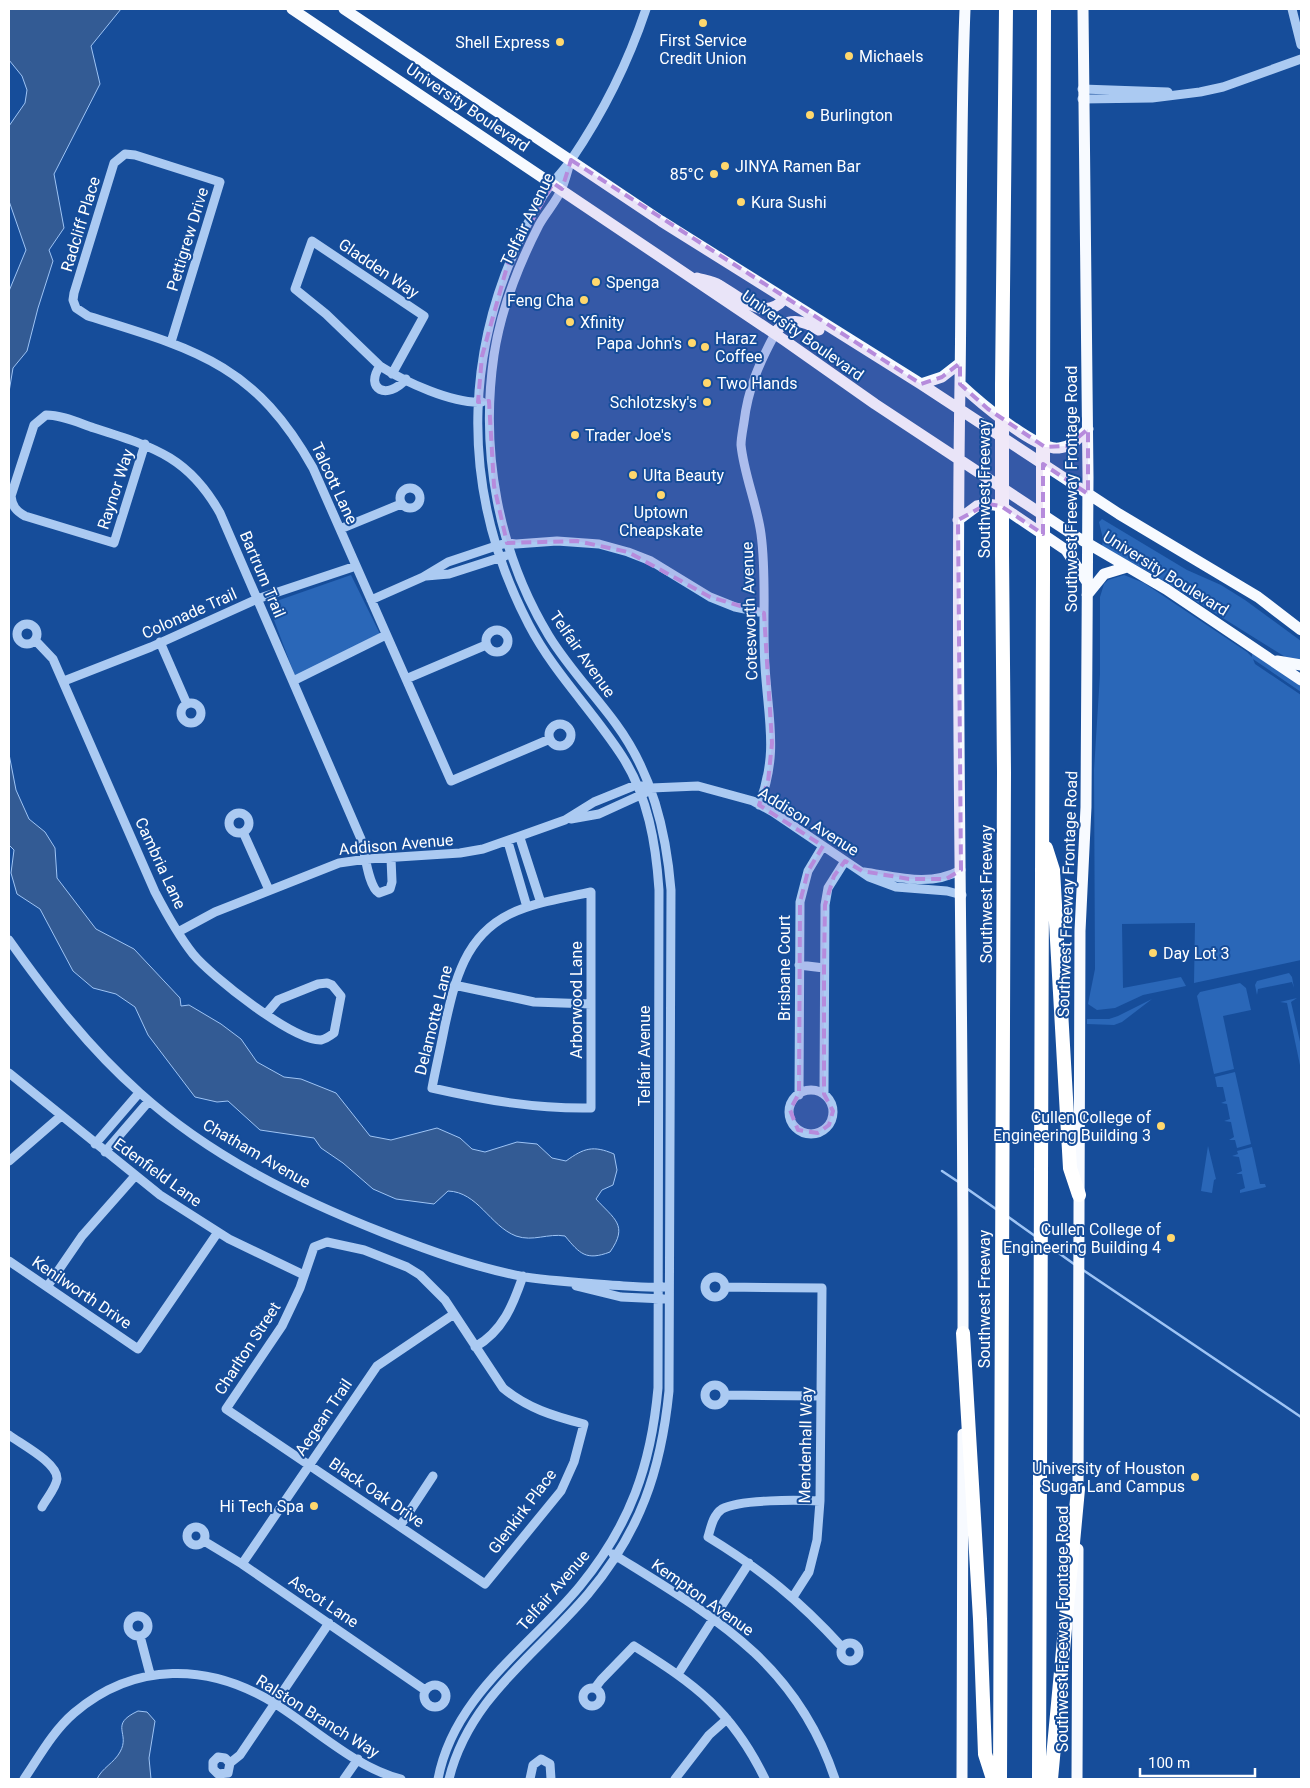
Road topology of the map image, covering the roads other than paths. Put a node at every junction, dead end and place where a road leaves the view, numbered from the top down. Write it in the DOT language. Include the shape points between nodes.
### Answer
graph roads {
  1 [pos="292,9"];
  2 [pos="344,9"];
  3 [pos="646,9"];
  4 [pos="965,9"];
  5 [pos="1083,9"];
  6 [pos="1292,9"];
  7 [pos="1004,11"];
  8 [pos="1045,11"];
  9 [pos="1301,45"];
  10 [pos="1301,60"];
  11 [pos="1082,94"];
  12 [pos="125,154"];
  13 [pos="571,160"];
  14 [pos="557,186"];
  15 [pos="688,276"];
  16 [pos="784,299"];
  17 [pos="76,308"];
  18 [pos="776,334"];
  19 [pos="171,342"];
  20 [pos="868,351"];
  21 [pos="960,363"];
  22 [pos="380,366"];
  23 [pos="392,374"];
  24 [pos="406,379"];
  25 [pos="921,384"];
  26 [pos="960,384"];
  27 [pos="489,401"];
  28 [pos="478,402"];
  29 [pos="959,409"];
  30 [pos="1088,429"];
  31 [pos="145,444"];
  32 [pos="958,458"];
  33 [pos="1088,494"];
  34 [pos="401,504"];
  35 [pos="958,520"];
  36 [pos="340,529"];
  37 [pos="507,542"];
  38 [pos="114,543"];
  39 [pos="1088,544"];
  40 [pos="496,546"];
  41 [pos="511,555"];
  42 [pos="500,558"];
  43 [pos="356,566"];
  44 [pos="1126,567"];
  45 [pos="423,576"];
  46 [pos="1088,582"];
  47 [pos="1087,595"];
  48 [pos="257,599"];
  49 [pos="371,600"];
  50 [pos="764,613"];
  51 [pos="1301,630"];
  52 [pos="386,635"];
  53 [pos="35,640"];
  54 [pos="160,642"];
  55 [pos="486,645"];
  56 [pos="1273,660"];
  57 [pos="1301,665"];
  58 [pos="406,679"];
  59 [pos="1301,680"];
  60 [pos="64,681"];
  61 [pos="293,681"];
  62 [pos="186,704"];
  63 [pos="550,740"];
  64 [pos="636,785"];
  65 [pos="651,788"];
  66 [pos="641,796"];
  67 [pos="759,805"];
  68 [pos="565,820"];
  69 [pos="243,832"];
  70 [pos="1042,834"];
  71 [pos="520,838"];
  72 [pos="508,842"];
  73 [pos="823,846"];
  74 [pos="391,858"];
  75 [pos="367,859"];
  76 [pos="845,861"];
  77 [pos="961,870"];
  78 [pos="862,871"];
  79 [pos="269,890"];
  80 [pos="592,892"];
  81 [pos="962,895"];
  82 [pos="541,904"];
  83 [pos="528,907"];
  84 [pos="178,932"];
  85 [pos="9,940"];
  86 [pos="800,965"];
  87 [pos="824,968"];
  88 [pos="454,985"];
  89 [pos="591,1004"];
  90 [pos="266,1014"];
  91 [pos="9,1073"];
  92 [pos="139,1092"];
  93 [pos="824,1094"];
  94 [pos="799,1095"];
  95 [pos="149,1101"];
  96 [pos="591,1108"];
  97 [pos="61,1116"];
  98 [pos="95,1144"];
  99 [pos="105,1152"];
  100 [pos="9,1161"];
  101 [pos="135,1176"];
  102 [pos="1079,1195"];
  103 [pos="218,1232"];
  104 [pos="9,1261"];
  105 [pos="304,1276"];
  106 [pos="523,1276"];
  107 [pos="561,1282"];
  108 [pos="47,1287"];
  109 [pos="670,1287"];
  110 [pos="725,1287"];
  111 [pos="658,1288"];
  112 [pos="658,1299"];
  113 [pos="670,1299"];
  114 [pos="454,1314"];
  115 [pos="963,1333"];
  116 [pos="475,1347"];
  117 [pos="725,1395"];
  118 [pos="821,1396"];
  119 [pos="226,1408"];
  120 [pos="9,1435"];
  121 [pos="309,1464"];
  122 [pos="433,1476"];
  123 [pos="1078,1489"];
  124 [pos="820,1501"];
  125 [pos="42,1507"];
  126 [pos="400,1526"];
  127 [pos="204,1541"];
  128 [pos="607,1550"];
  129 [pos="617,1556"];
  130 [pos="749,1563"];
  131 [pos="242,1564"];
  132 [pos="486,1584"];
  133 [pos="793,1597"];
  134 [pos="714,1619"];
  135 [pos="329,1623"];
  136 [pos="140,1636"];
  137 [pos="842,1647"];
  138 [pos="150,1674"];
  139 [pos="678,1674"];
  140 [pos="595,1688"];
  141 [pos="425,1690"];
  142 [pos="273,1703"];
  143 [pos="727,1719"];
  144 [pos="358,1759"];
  145 [pos="230,1763"];
  146 [pos="24,1779"];
  147 [pos="344,1779"];
  148 [pos="401,1779"];
  149 [pos="438,1779"];
  150 [pos="449,1779"];
  151 [pos="530,1779"];
  152 [pos="551,1779"];
  153 [pos="675,1779"];
  154 [pos="765,1779"];
  155 [pos="835,1779"];
  156 [pos="962,1779"];
  157 [pos="993,1779"];
  158 [pos="1000,1779"];
  159 [pos="1039,1779"];
  160 [pos="1051,1779"];
  161 [pos="1078,1779"];
  1 -- 14 [label="main road, University Boulevard"];
  2 -- 13 [label="main road, University Boulevard"];
  3 -- 13 [label="street, Telfair Avenue" via="620,78"];
  4 -- 21 [label="main road" via="960,126"];
  5 -- 11 [label="main road, Southwest Freeway Frontage Road"];
  6 -- 9 [label="street"];
  7 -- 158 [label="highway, Southwest Freeway, bridge"];
  8 -- 70 [label="highway, bridge"];
  10 -- 11 [label="street" via="1224,87 1152,98"];
  11 -- 30 [label="main road, Southwest Freeway Frontage Road"];
  12 -- 17 [label="street, Radcliff Place" via="114,163 74,293"];
  12 -- 19 [label="street, Pettigrew Drive" via="135,154 220,182"];
  13 -- 14 [label="street, Telfair Avenue"];
  13 -- 16 [label="main road, University Boulevard"];
  14 -- 15 [label="main road, University Boulevard"];
  14 -- 27 [label="street, Telfair Avenue" via="509,294 497,338"];
  14 -- 28 [label="street, Telfair Avenue" via="542,196 496,294 482,356"];
  15 -- 16 [label="main road" via="717,283 758,308 771,308"];
  15 -- 18 [label="main road, University Boulevard"];
  16 -- 20 [label="main road, University Boulevard"];
  17 -- 19 [label="street, Talcott Lane" via="88,316"];
  18 -- 20 [label="main road" via="785,323 803,322 851,348"];
  18 -- 32 [label="main road, University Boulevard"];
  18 -- 50 [label="street, Cotesworth Avenue" via="760,360 750,386 741,444 766,565"];
  19 -- 36 [label="street, Talcott Lane" via="208,358 237,376 280,416 313,468"];
  20 -- 25 [label="main road, University Boulevard"];
  21 -- 25 [label="main road" via="942,377"];
  21 -- 26 [label="main road"];
  22 -- 23 [label="street"];
  22 -- 23 [label="street, Gladden Way" via="295,289 312,242 424,316"];
  22 -- 24 [label="street" via="374,380 383,391 398,388"];
  23 -- 24 [label="street"];
  24 -- 28 [label="street" via="442,395"];
  25 -- 29 [label="main road, University Boulevard"];
  26 -- 29 [label="main road"];
  26 -- 30 [label="main road" via="988,409 1046,447 1068,446"];
  27 -- 28 [label="street"];
  27 -- 37 [label="street, Telfair Avenue" via="494,486"];
  28 -- 40 [label="street, Telfair Avenue" via="483,486"];
  29 -- 32 [label="main road"];
  29 -- 33 [label="main road, University Boulevard"];
  30 -- 33 [label="main road, Southwest Freeway Frontage Road"];
  31 -- 38 [label="street, Raynor Way"];
  31 -- 38 [label="street, Bartrum Trail" via="53,415 41,416 34,425 11,496 15,509 25,516"];
  31 -- 48 [label="street, Bartrum Trail" via="180,464 203,487 220,513"];
  32 -- 35 [label="main road"];
  32 -- 39 [label="main road, University Boulevard"];
  33 -- 39 [label="main road, Southwest Freeway Frontage Road"];
  33 -- 51 [label="main road, University Boulevard" via="1244,588"];
  34 -- 36 [label="street"];
  35 -- 46 [label="main road" via="977,506 1001,506 1066,550"];
  35 -- 77 [label="main road"];
  36 -- 43 [label="street, Talcott Lane"];
  37 -- 40 [label="street"];
  37 -- 41 [label="street, Telfair Avenue"];
  37 -- 50 [label="street" via="577,541 628,552 710,597"];
  39 -- 44 [label="main road, University Boulevard"];
  39 -- 46 [label="main road, Southwest Freeway Frontage Road"];
  40 -- 42 [label="street, Telfair Avenue"];
  40 -- 45 [label="street" via="448,562"];
  41 -- 42 [label="street"];
  41 -- 65 [label="street, Telfair Avenue" via="549,636 616,724"];
  42 -- 45 [label="street" via="450,574"];
  42 -- 64 [label="street, Telfair Avenue" via="540,645 624,758"];
  43 -- 48 [label="street, Colonade Trail"];
  43 -- 49 [label="street, Talcott Lane"];
  44 -- 47 [label="main road" via="1104,574"];
  44 -- 56 [label="main road, University Boulevard" via="1149,578"];
  45 -- 49 [label="street"];
  46 -- 47 [label="main road, Southwest Freeway Frontage Road"];
  47 -- 102 [label="main road, Southwest Freeway Frontage Road" via="1086,807 1080,930"];
  48 -- 54 [label="street, Colonade Trail"];
  48 -- 61 [label="street, Bartrum Trail"];
  49 -- 52 [label="street, Talcott Lane"];
  50 -- 67 [label="street, Cotesworth Avenue" via="772,743 768,782"];
  52 -- 58 [label="street, Talcott Lane"];
  52 -- 61 [label="street"];
  53 -- 60 [label="street, Cambria Lane" via="53,659"];
  54 -- 60 [label="street, Colonade Trail"];
  54 -- 62 [label="street"];
  55 -- 58 [label="street"];
  56 -- 57 [label="main road"];
  56 -- 59 [label="main road, University Boulevard"];
  58 -- 63 [label="street, Talcott Lane" via="451,781"];
  60 -- 84 [label="street, Cambria Lane" via="155,892"];
  61 -- 75 [label="street, Bartrum Trail"];
  64 -- 65 [label="street, Addison Avenue"];
  64 -- 66 [label="street, Telfair Avenue"];
  64 -- 68 [label="street, Addison Avenue" via="594,802"];
  65 -- 66 [label="street, Addison Avenue"];
  65 -- 67 [label="street, Addison Avenue" via="698,786 720,790"];
  65 -- 109 [label="street, Telfair Avenue" via="663,829 671,890"];
  66 -- 68 [label="street, Addison Avenue" via="599,814"];
  66 -- 111 [label="street, Telfair Avenue" via="652,832 659,890"];
  67 -- 73 [label="street, Addison Avenue"];
  68 -- 71 [label="street, Addison Avenue"];
  69 -- 79 [label="street"];
  70 -- 102 [label="highway" via="1053,870 1070,1168"];
  70 -- 159 [label="highway"];
  71 -- 72 [label="street, Addison Avenue"];
  71 -- 82 [label="street"];
  72 -- 74 [label="street, Addison Avenue" via="460,854"];
  72 -- 83 [label="street"];
  73 -- 76 [label="street, Addison Avenue"];
  73 -- 86 [label="street, Brisbane Court" via="803,885"];
  74 -- 75 [label="street, Addison Avenue"];
  74 -- 75 [label="street, Bartrum Trail" via="390,889 379,893 370,883"];
  75 -- 79 [label="street, Addison Avenue" via="339,863"];
  76 -- 78 [label="street, Addison Avenue"];
  76 -- 87 [label="street, Brisbane Court" via="828,888"];
  77 -- 78 [label="street, Addison Avenue" via="946,879 932,880"];
  77 -- 81 [label="main road"];
  78 -- 81 [label="street, Addison Avenue" via="883,884"];
  79 -- 84 [label="street, Addison Avenue" via="214,912"];
  80 -- 82 [label="street, Delamotte Lane"];
  80 -- 89 [label="street, Arborwood Lane"];
  81 -- 115 [label="main road"];
  82 -- 83 [label="street, Delamotte Lane"];
  83 -- 88 [label="street, Delamotte Lane" via="496,922 483,933 464,958"];
  84 -- 90 [label="street, Cambria Lane" via="209,972"];
  85 -- 92 [label="street, Chatham Avenue" via="64,1014"];
  86 -- 87 [label="street"];
  86 -- 94 [label="street, Brisbane Court"];
  87 -- 93 [label="street, Brisbane Court"];
  88 -- 89 [label="street" via="534,1002"];
  88 -- 96 [label="street, Delamotte Lane" via="432,1088 519,1105"];
  89 -- 96 [label="street, Arborwood Lane"];
  90 -- 90 [label="street, Cambria Lane" via="278,1000 318,984 327,983 339,992 342,1002 336,1028 325,1039 312,1039"];
  91 -- 97 [label="street, Edenfield Lane"];
  92 -- 95 [label="street, Chatham Avenue"];
  92 -- 98 [label="street"];
  93 -- 94 [label="street" via="809,1090"];
  93 -- 94 [label="street, Brisbane Court" via="832,1104 832,1118 824,1130 811,1134 798,1130 790,1117 792,1103"];
  95 -- 99 [label="street"];
  95 -- 106 [label="street, Chatham Avenue" via="226,1156 353,1221 441,1255"];
  97 -- 98 [label="street, Edenfield Lane"];
  97 -- 100 [label="street"];
  98 -- 99 [label="street, Edenfield Lane"];
  99 -- 101 [label="street, Edenfield Lane"];
  101 -- 103 [label="street, Edenfield Lane" via="160,1196"];
  101 -- 108 [label="street" via="82,1236"];
  102 -- 123 [label="main road, Southwest Freeway Frontage Road"];
  103 -- 105 [label="street, Edenfield Lane"];
  103 -- 108 [label="street, Kenilworth Drive" via="138,1349"];
  104 -- 108 [label="street, Kenilworth Drive"];
  105 -- 114 [label="street, Charlton Street" via="314,1247 338,1242 406,1267 432,1286"];
  105 -- 119 [label="street, Charlton Street" via="282,1326"];
  106 -- 107 [label="street, Chatham Avenue"];
  106 -- 116 [label="street" via="505,1319"];
  107 -- 111 [label="street, Chatham Avenue"];
  107 -- 112 [label="street, Chatham Avenue" via="602,1294"];
  109 -- 111 [label="street, Chatham Avenue"];
  109 -- 113 [label="street, Telfair Avenue"];
  110 -- 118 [label="street, Mendenhall Way" via="822,1288"];
  111 -- 112 [label="street, Telfair Avenue"];
  112 -- 113 [label="street, Chatham Avenue"];
  112 -- 128 [label="street, Telfair Avenue" via="658,1388 652,1440 629,1511"];
  113 -- 129 [label="street, Telfair Avenue" via="669,1391 663,1442 646,1500"];
  114 -- 116 [label="street"];
  114 -- 121 [label="street, Aegean Trail" via="377,1366"];
  115 -- 156 [label="main road"];
  115 -- 157 [label="highway" via="985,1754"];
  116 -- 132 [label="street, Glenkirk Place" via="491,1374 514,1398 543,1412 584,1424 571,1469 560,1491"];
  117 -- 118 [label="street"];
  118 -- 124 [label="street, Mendenhall Way"];
  119 -- 121 [label="street, Black Oak Drive"];
  120 -- 125 [label="street" via="55,1470 57,1478"];
  121 -- 126 [label="street, Black Oak Drive"];
  121 -- 131 [label="street, Aegean Trail"];
  122 -- 126 [label="street"];
  123 -- 160 [label="highway"];
  123 -- 161 [label="main road, Southwest Freeway Frontage Road"];
  124 -- 130 [label="street" via="789,1500 728,1507 716,1514 708,1537"];
  124 -- 133 [label="street, Mendenhall Way" via="814,1557"];
  126 -- 132 [label="street, Black Oak Drive"];
  127 -- 131 [label="street, Ascot Lane"];
  128 -- 129 [label="street, Kempton Avenue"];
  128 -- 149 [label="street, Telfair Avenue" via="578,1588 468,1706 451,1735"];
  129 -- 134 [label="street, Kempton Avenue"];
  129 -- 150 [label="street, Telfair Avenue" via="587,1595 476,1715 455,1755"];
  130 -- 133 [label="street"];
  130 -- 134 [label="street"];
  131 -- 135 [label="street, Ascot Lane"];
  133 -- 137 [label="street"];
  134 -- 139 [label="street"];
  134 -- 155 [label="street, Kempton Avenue" via="752,1649 788,1688 816,1734"];
  135 -- 141 [label="street, Ascot Lane"];
  135 -- 142 [label="street"];
  136 -- 138 [label="street"];
  138 -- 142 [label="street, Ralston Branch Way" via="191,1673 220,1679"];
  138 -- 146 [label="street, Ralston Branch Way" via="111,1689 74,1713"];
  139 -- 140 [label="street" via="634,1646"];
  139 -- 143 [label="street" via="704,1694"];
  142 -- 144 [label="street, Ralston Branch Way"];
  142 -- 145 [label="street" via="240,1754"];
  143 -- 153 [label="street" via="709,1735"];
  143 -- 154 [label="street" via="747,1745"];
  144 -- 147 [label="street"];
  144 -- 148 [label="street, Ralston Branch Way"];
  151 -- 152 [label="street" via="533,1765 541,1759 550,1764"];
}
